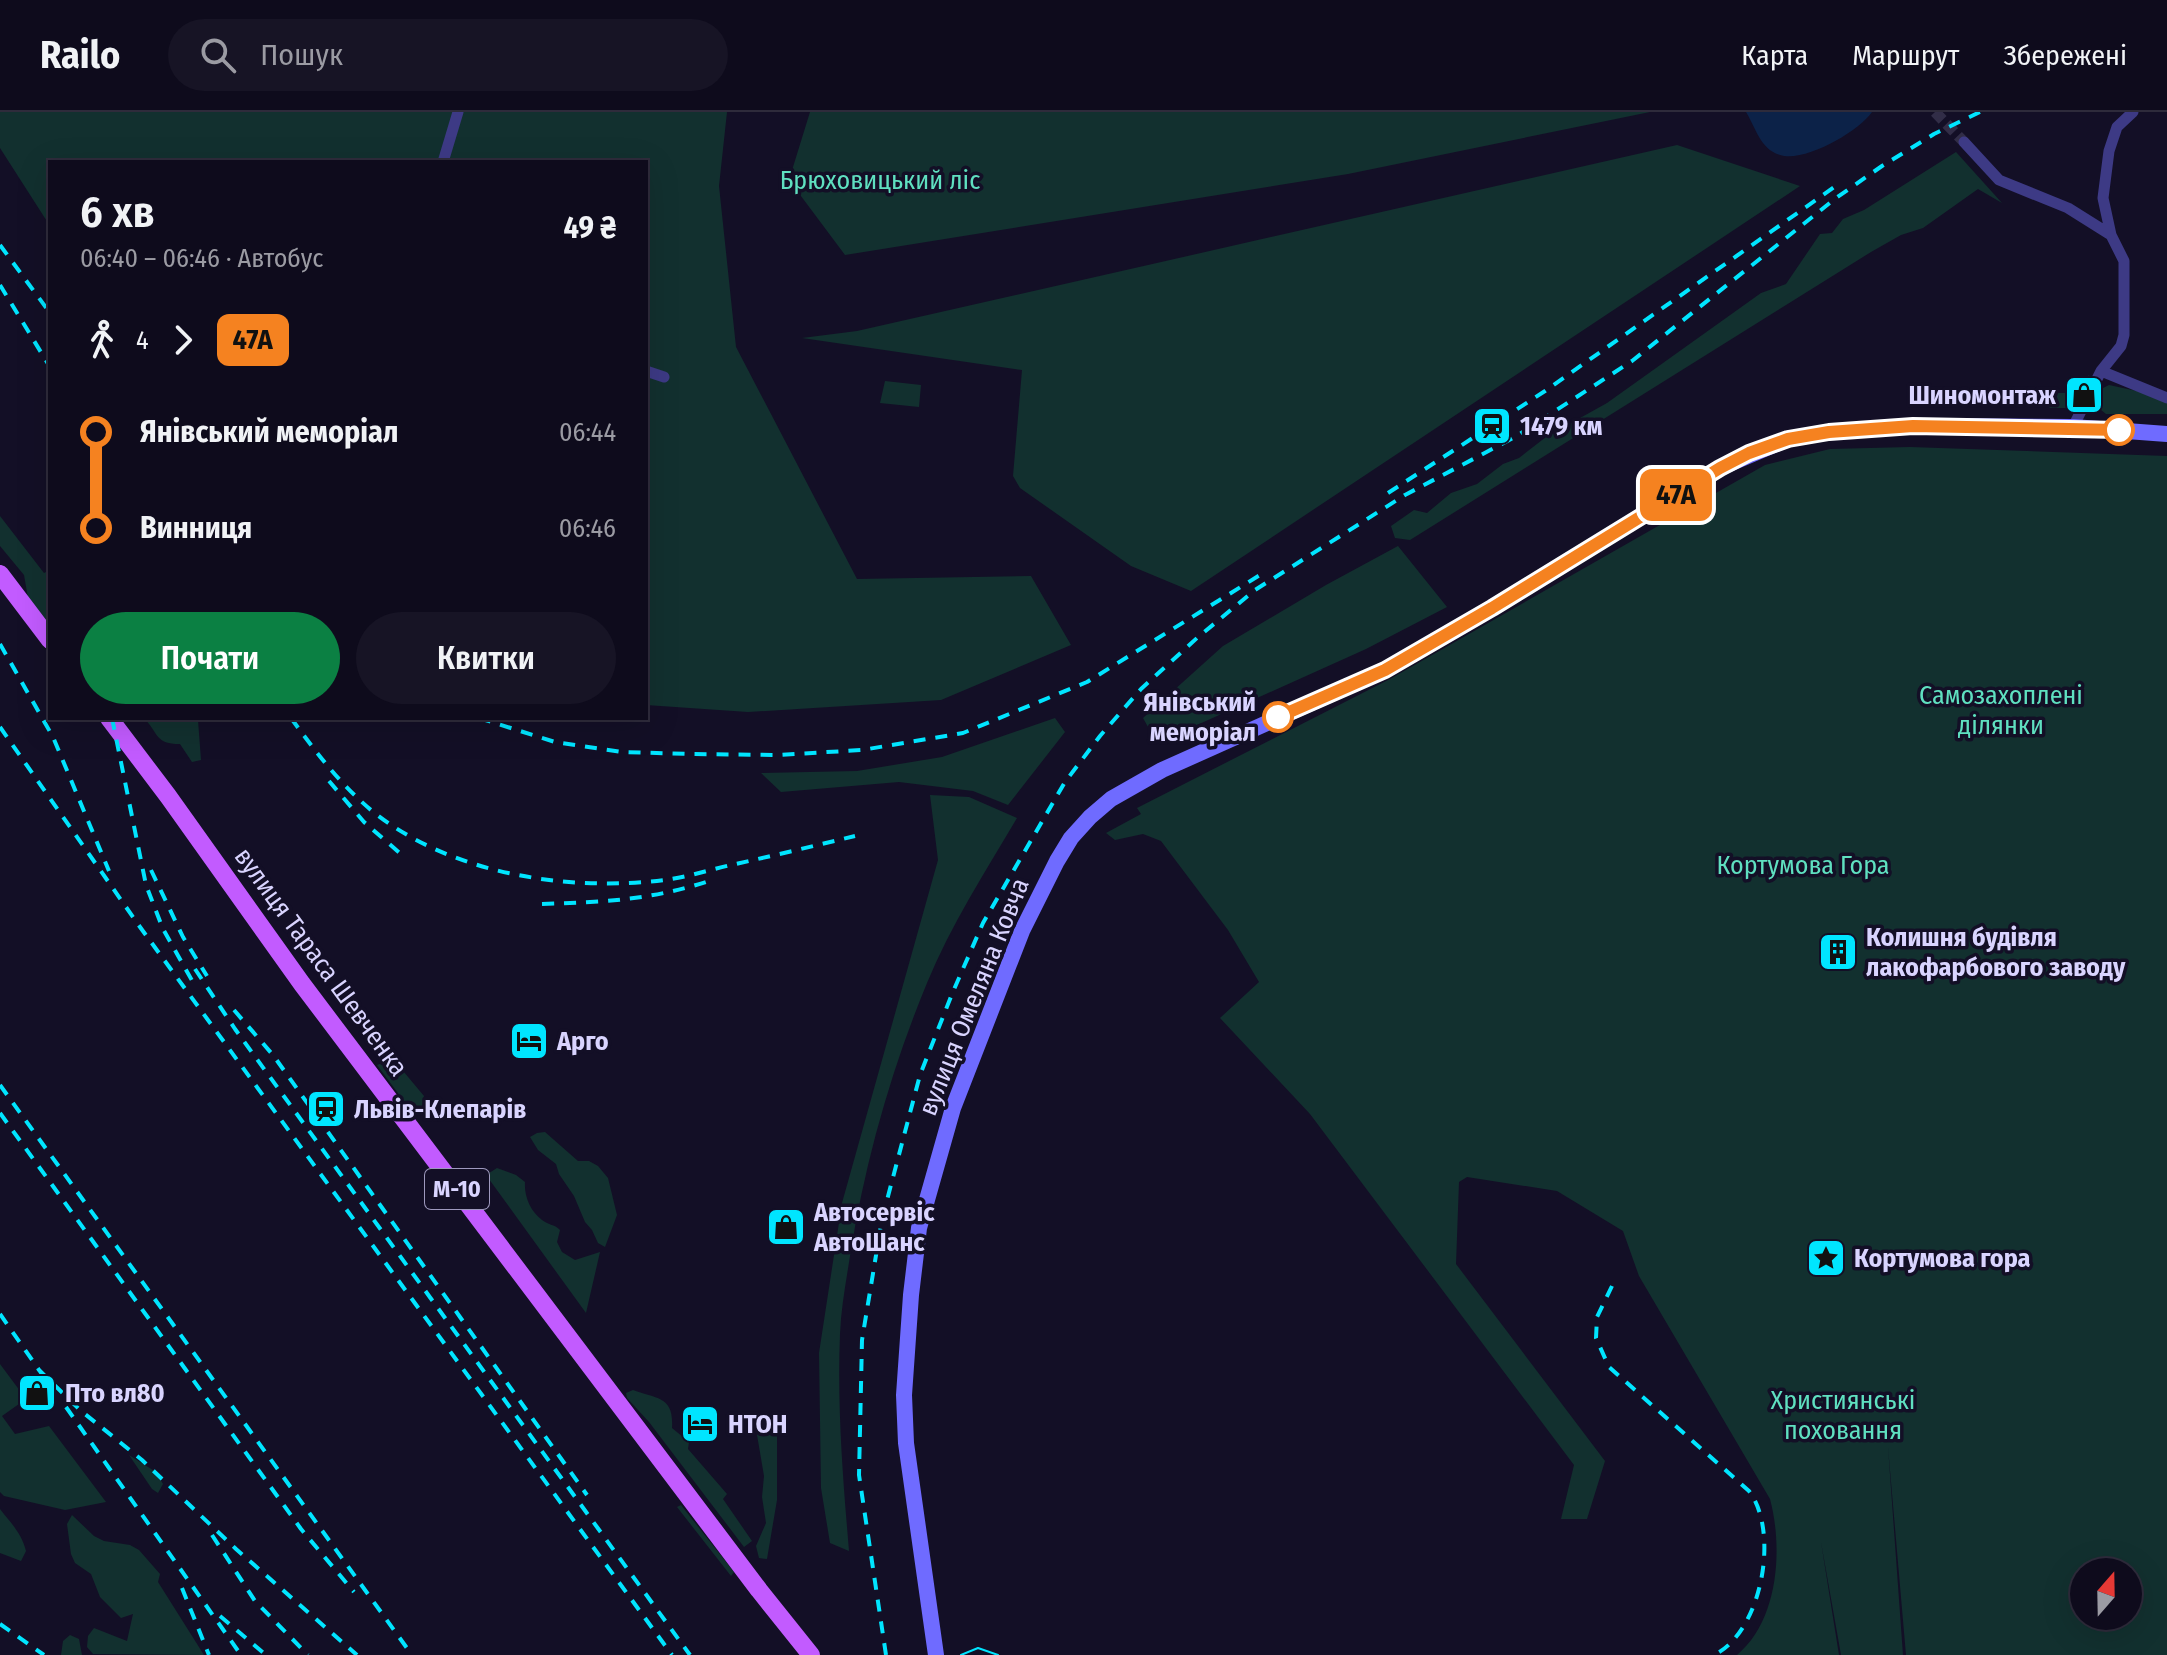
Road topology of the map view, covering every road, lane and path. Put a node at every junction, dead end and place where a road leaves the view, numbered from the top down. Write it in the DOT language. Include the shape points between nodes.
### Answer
graph roads {
  1 [pos="458,112"];
  2 [pos="2133,112"];
  3 [pos="1964,142"];
  4 [pos="444,160"];
  5 [pos="2111,235"];
  6 [pos="2101,371"];
  7 [pos="648,372"];
  8 [pos="664,377"];
  9 [pos="2167,398"];
  10 [pos="2073,427"];
  11 [pos="2167,434"];
  12 [pos="0,574"];
  13 [pos="48,637"];
  14 [pos="111,720"];
  15 [pos="811,1655"];
  16 [pos="936,1655"];
  1 -- 4 [label="street"];
  2 -- 5 [label="street" via="2117,127 2109,151 2103,198"];
  3 -- 5 [label="street" via="1999,180 2068,208"];
  5 -- 6 [label="street" via="2124,261 2124,335"];
  6 -- 9 [label="street"];
  6 -- 10 [label="street"];
  7 -- 8 [label="street"];
  10 -- 11 [label="main road, вулиця Омеляна Ковча"];
  10 -- 16 [label="main road, вулиця Омеляна Ковча" via="1913,426 1829,432 1749,453 1385,670 1229,738 1129,788 1090,817 1045,881 1011,960 953,1108 919,1228 904,1395"];
  12 -- 13 [label="main road"];
  14 -- 15 [label="main road, вулиця Тараса Шевченка / М-10" via="302,984"];
}
